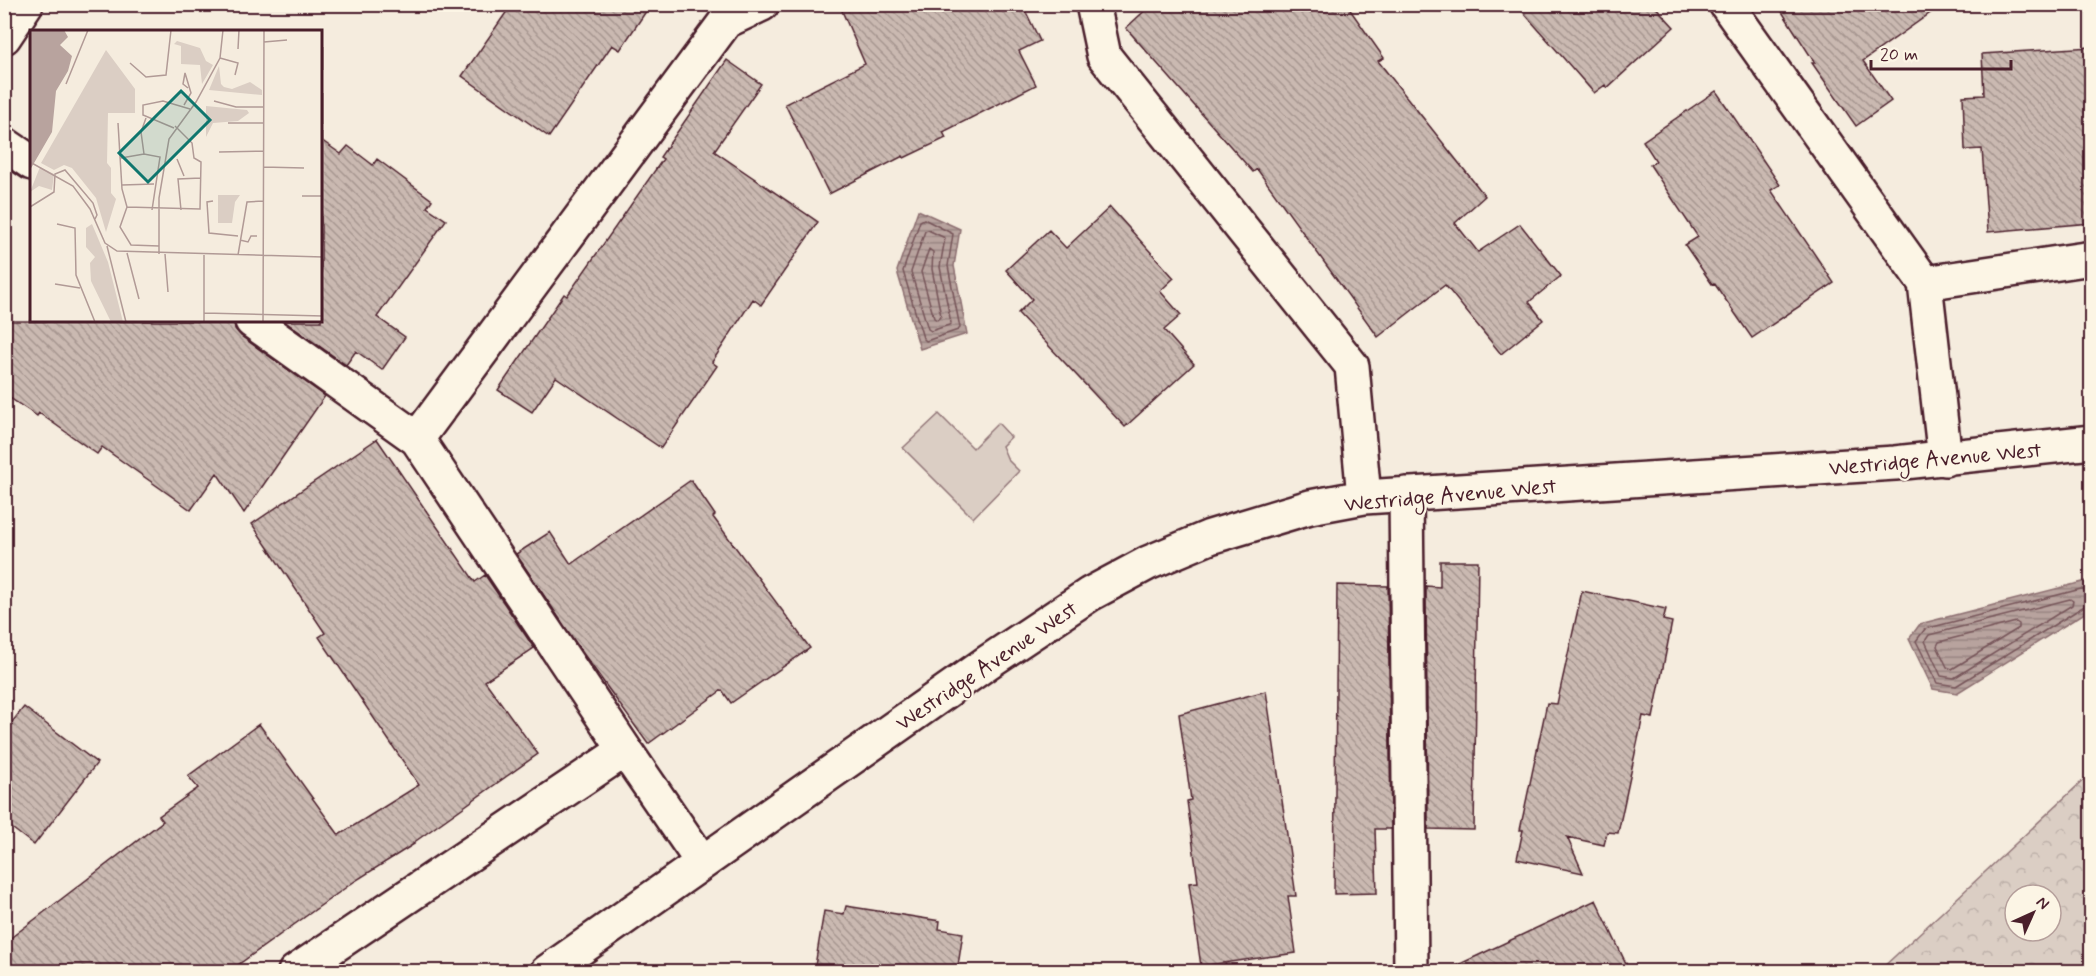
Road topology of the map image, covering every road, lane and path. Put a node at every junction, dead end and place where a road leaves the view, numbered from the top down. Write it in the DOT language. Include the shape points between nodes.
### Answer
graph roads {
  1 [pos="26,4"];
  2 [pos="762,4"];
  3 [pos="1093,4"];
  4 [pos="1726,4"];
  5 [pos="4,37"];
  6 [pos="4,144"];
  7 [pos="30,163"];
  8 [pos="2091,258"];
  9 [pos="1925,282"];
  10 [pos="253,322"];
  11 [pos="417,440"];
  12 [pos="2091,442"];
  13 [pos="1945,459"];
  14 [pos="1406,494"];
  15 [pos="1364,497"];
  16 [pos="625,750"];
  17 [pos="702,862"];
  18 [pos="295,972"];
  19 [pos="547,972"];
  20 [pos="1411,972"];
  1 -- 5 [label="street"];
  2 -- 11 [label="street" via="726,21"];
  3 -- 15 [label="street" via="1104,56 1352,366"];
  4 -- 9 [label="street"];
  6 -- 7 [label="street"];
  8 -- 9 [label="street"];
  9 -- 13 [label="street"];
  10 -- 11 [label="street"];
  11 -- 16 [label="street"];
  12 -- 13 [label="street, Westridge Avenue West"];
  13 -- 14 [label="street, Westridge Avenue West"];
  14 -- 15 [label="street, Westridge Avenue West"];
  14 -- 20 [label="street"];
  15 -- 17 [label="street, Westridge Avenue West" via="1310,507 1210,537 1148,563 1090,594"];
  16 -- 17 [label="street"];
  16 -- 18 [label="street"];
  17 -- 19 [label="street, Westridge Avenue West"];
}
